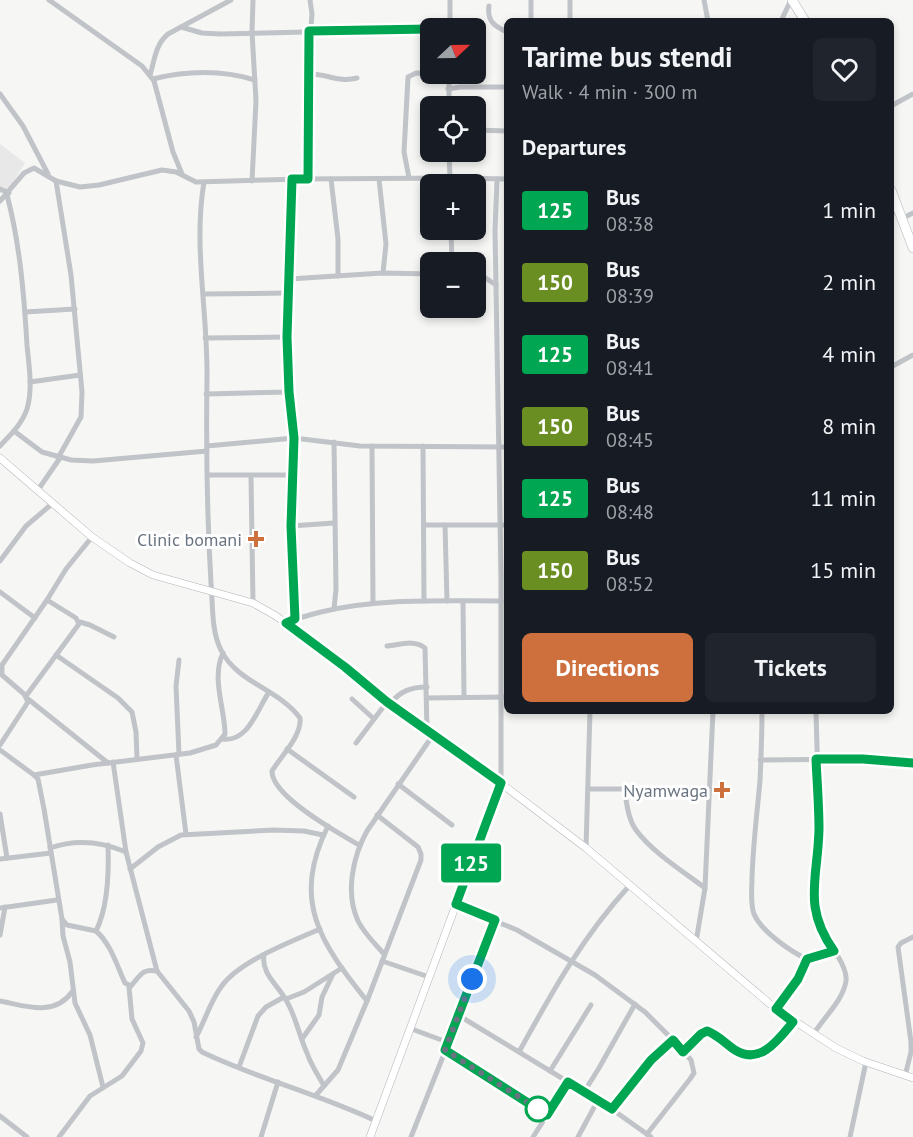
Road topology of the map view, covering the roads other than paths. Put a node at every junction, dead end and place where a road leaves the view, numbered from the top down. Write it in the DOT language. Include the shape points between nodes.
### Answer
graph roads {
  1 [pos="49,0"];
  2 [pos="231,0"];
  3 [pos="253,0"];
  4 [pos="310,0"];
  5 [pos="450,0"];
  6 [pos="531,0"];
  7 [pos="570,0"];
  8 [pos="704,0"];
  9 [pos="791,0"];
  10 [pos="489,6"];
  11 [pos="450,18"];
  12 [pos="531,18"];
  13 [pos="570,18"];
  14 [pos="707,18"];
  15 [pos="782,18"];
  16 [pos="803,18"];
  17 [pos="181,27"];
  18 [pos="420,29"];
  19 [pos="504,30"];
  20 [pos="309,31"];
  21 [pos="252,32"];
  22 [pos="420,73"];
  23 [pos="308,74"];
  24 [pos="152,77"];
  25 [pos="357,78"];
  26 [pos="255,80"];
  27 [pos="448,84"];
  28 [pos="504,87"];
  29 [pos="448,89"];
  30 [pos="0,94"];
  31 [pos="913,94"];
  32 [pos="448,96"];
  33 [pos="894,104"];
  34 [pos="486,130"];
  35 [pos="504,131"];
  36 [pos="49,176"];
  37 [pos="183,176"];
  38 [pos="409,178"];
  39 [pos="420,178"];
  40 [pos="292,179"];
  41 [pos="308,179"];
  42 [pos="331,179"];
  43 [pos="379,179"];
  44 [pos="486,179"];
  45 [pos="497,179"];
  46 [pos="504,179"];
  47 [pos="56,181"];
  48 [pos="252,181"];
  49 [pos="204,182"];
  50 [pos="0,189"];
  51 [pos="8,194"];
  52 [pos="0,201"];
  53 [pos="913,213"];
  54 [pos="898,214"];
  55 [pos="913,248"];
  56 [pos="383,273"];
  57 [pos="420,274"];
  58 [pos="338,276"];
  59 [pos="486,278"];
  60 [pos="289,279"];
  61 [pos="496,285"];
  62 [pos="288,293"];
  63 [pos="204,294"];
  64 [pos="75,309"];
  65 [pos="25,312"];
  66 [pos="287,337"];
  67 [pos="205,338"];
  68 [pos="913,354"];
  69 [pos="504,361"];
  70 [pos="498,362"];
  71 [pos="894,365"];
  72 [pos="80,375"];
  73 [pos="30,382"];
  74 [pos="289,392"];
  75 [pos="206,394"];
  76 [pos="504,398"];
  77 [pos="498,399"];
  78 [pos="14,431"];
  79 [pos="294,438"];
  80 [pos="334,442"];
  81 [pos="0,446"];
  82 [pos="372,446"];
  83 [pos="423,446"];
  84 [pos="498,446"];
  85 [pos="504,447"];
  86 [pos="207,448"];
  87 [pos="0,458"];
  88 [pos="59,458"];
  89 [pos="292,475"];
  90 [pos="208,476"];
  91 [pos="251,476"];
  92 [pos="499,476"];
  93 [pos="504,476"];
  94 [pos="38,490"];
  95 [pos="53,503"];
  96 [pos="334,523"];
  97 [pos="424,525"];
  98 [pos="444,525"];
  99 [pos="500,525"];
  100 [pos="504,525"];
  101 [pos="291,526"];
  102 [pos="92,537"];
  103 [pos="3,552"];
  104 [pos="0,561"];
  105 [pos="504,562"];
  106 [pos="0,592"];
  107 [pos="212,593"];
  108 [pos="47,600"];
  109 [pos="424,601"];
  110 [pos="447,601"];
  111 [pos="463,601"];
  112 [pos="373,602"];
  113 [pos="501,602"];
  114 [pos="253,603"];
  115 [pos="334,609"];
  116 [pos="35,618"];
  117 [pos="295,619"];
  118 [pos="80,622"];
  119 [pos="286,623"];
  120 [pos="114,637"];
  121 [pos="387,646"];
  122 [pos="223,653"];
  123 [pos="56,654"];
  124 [pos="178,660"];
  125 [pos="1,675"];
  126 [pos="426,687"];
  127 [pos="269,692"];
  128 [pos="464,697"];
  129 [pos="504,697"];
  130 [pos="27,698"];
  131 [pos="427,698"];
  132 [pos="352,699"];
  133 [pos="389,703"];
  134 [pos="590,714"];
  135 [pos="713,714"];
  136 [pos="762,714"];
  137 [pos="816,714"];
  138 [pos="374,719"];
  139 [pos="430,733"];
  140 [pos="222,739"];
  141 [pos="356,743"];
  142 [pos="0,745"];
  143 [pos="287,749"];
  144 [pos="0,750"];
  145 [pos="178,755"];
  146 [pos="3,756"];
  147 [pos="137,759"];
  148 [pos="816,759"];
  149 [pos="760,760"];
  150 [pos="110,763"];
  151 [pos="913,763"];
  152 [pos="34,774"];
  153 [pos="501,783"];
  154 [pos="398,784"];
  155 [pos="589,789"];
  156 [pos="625,789"];
  157 [pos="710,789"];
  158 [pos="354,797"];
  159 [pos="377,815"];
  160 [pos="0,818"];
  161 [pos="452,825"];
  162 [pos="328,826"];
  163 [pos="186,834"];
  164 [pos="323,835"];
  165 [pos="108,845"];
  166 [pos="359,845"];
  167 [pos="586,848"];
  168 [pos="50,850"];
  169 [pos="126,852"];
  170 [pos="7,858"];
  171 [pos="0,859"];
  172 [pos="130,869"];
  173 [pos="630,885"];
  174 [pos="705,888"];
  175 [pos="57,900"];
  176 [pos="456,904"];
  177 [pos="2,908"];
  178 [pos="62,920"];
  179 [pos="495,920"];
  180 [pos="320,929"];
  181 [pos="96,931"];
  182 [pos="0,935"];
  183 [pos="913,937"];
  184 [pos="696,942"];
  185 [pos="834,951"];
  186 [pos="384,954"];
  187 [pos="264,955"];
  188 [pos="807,959"];
  189 [pos="571,960"];
  190 [pos="382,961"];
  191 [pos="342,968"];
  192 [pos="157,971"];
  193 [pos="333,974"];
  194 [pos="429,977"];
  195 [pos="129,987"];
  196 [pos="73,991"];
  197 [pos="285,998"];
  198 [pos="0,1001"];
  199 [pos="367,1001"];
  200 [pos="635,1004"];
  201 [pos="591,1005"];
  202 [pos="776,1009"];
  203 [pos="458,1015"];
  204 [pos="793,1022"];
  205 [pos="409,1028"];
  206 [pos="813,1035"];
  207 [pos="196,1037"];
  208 [pos="302,1039"];
  209 [pos="673,1040"];
  210 [pos="447,1042"];
  211 [pos="445,1050"];
  212 [pos="519,1052"];
  213 [pos="683,1052"];
  214 [pos="866,1062"];
  215 [pos="239,1067"];
  216 [pos="550,1071"];
  217 [pos="904,1076"];
  218 [pos="913,1078"];
  219 [pos="278,1082"];
  220 [pos="568,1082"];
  221 [pos="324,1086"];
  222 [pos="103,1087"];
  223 [pos="584,1092"];
  224 [pos="316,1095"];
  225 [pos="598,1100"];
  226 [pos="612,1109"];
  227 [pos="547,1115"];
  228 [pos="0,1116"];
  229 [pos="376,1121"];
  230 [pos="649,1136"];
  231 [pos="27,1137"];
  232 [pos="59,1137"];
  233 [pos="261,1137"];
  234 [pos="370,1137"];
  235 [pos="411,1137"];
  236 [pos="533,1137"];
  237 [pos="579,1137"];
  238 [pos="850,1137"];
  1 -- 24 [label="street"];
  2 -- 17 [label="street"];
  3 -- 21 [label="street"];
  4 -- 20 [label="street"];
  5 -- 11 [label="street"];
  6 -- 12 [label="street"];
  7 -- 13 [label="street"];
  8 -- 14 [label="street"];
  9 -- 15 [label="street"];
  9 -- 16 [label="highway"];
  10 -- 19 [label="street" via="490,20"];
  17 -- 21 [label="street" via="202,33"];
  17 -- 24 [label="street" via="160,41"];
  18 -- 20 [label="street"];
  20 -- 21 [label="street"];
  20 -- 23 [label="street"];
  21 -- 26 [label="street"];
  22 -- 38 [label="street" via="408,77 404,152"];
  23 -- 25 [label="street" via="318,73 339,81"];
  23 -- 41 [label="street"];
  24 -- 26 [label="street" via="214,73"];
  24 -- 37 [label="street"];
  26 -- 48 [label="street"];
  27 -- 29 [label="street"];
  28 -- 29 [label="street"];
  29 -- 32 [label="street"];
  30 -- 36 [label="street" via="23,126"];
  31 -- 33 [label="street"];
  34 -- 35 [label="street"];
  36 -- 47 [label="street"];
  36 -- 51 [label="street" via="39,169 29,169"];
  37 -- 47 [label="street" via="162,170 80,187"];
  37 -- 49 [label="street"];
  38 -- 39 [label="street"];
  38 -- 43 [label="street"];
  40 -- 41 [label="street"];
  40 -- 48 [label="street"];
  40 -- 60 [label="street"];
  41 -- 42 [label="street"];
  42 -- 43 [label="street"];
  42 -- 58 [label="street"];
  43 -- 56 [label="street" via="386,244"];
  44 -- 45 [label="street"];
  45 -- 46 [label="street"];
  45 -- 61 [label="street"];
  47 -- 64 [label="street"];
  48 -- 49 [label="street"];
  49 -- 63 [label="street" via="199,209"];
  50 -- 51 [label="street"];
  51 -- 52 [label="street"];
  51 -- 65 [label="street"];
  53 -- 54 [label="street"];
  54 -- 55 [label="highway"];
  56 -- 57 [label="street"];
  56 -- 58 [label="street"];
  58 -- 60 [label="street"];
  59 -- 61 [label="street"];
  60 -- 62 [label="street"];
  61 -- 70 [label="street"];
  62 -- 63 [label="street"];
  62 -- 66 [label="street"];
  63 -- 67 [label="street"];
  64 -- 65 [label="street"];
  64 -- 72 [label="street"];
  65 -- 73 [label="street"];
  66 -- 67 [label="street"];
  66 -- 74 [label="street"];
  67 -- 75 [label="street"];
  68 -- 71 [label="street"];
  69 -- 70 [label="street"];
  70 -- 77 [label="street"];
  72 -- 73 [label="street"];
  72 -- 88 [label="street" via="81,417"];
  73 -- 78 [label="street" via="26,411"];
  74 -- 75 [label="street"];
  74 -- 79 [label="street"];
  75 -- 86 [label="street"];
  76 -- 77 [label="street"];
  77 -- 84 [label="street"];
  78 -- 81 [label="street"];
  78 -- 88 [label="street" via="42,452"];
  79 -- 80 [label="street"];
  79 -- 86 [label="street"];
  79 -- 89 [label="street"];
  80 -- 82 [label="street"];
  80 -- 96 [label="street"];
  82 -- 83 [label="street"];
  82 -- 112 [label="street"];
  83 -- 84 [label="street"];
  83 -- 97 [label="street"];
  84 -- 85 [label="street"];
  84 -- 92 [label="street"];
  86 -- 88 [label="street" via="93,461"];
  86 -- 90 [label="street"];
  87 -- 94 [label="main road"];
  88 -- 94 [label="street"];
  89 -- 91 [label="street"];
  89 -- 101 [label="street"];
  90 -- 91 [label="street"];
  90 -- 107 [label="street"];
  91 -- 114 [label="street"];
  92 -- 93 [label="street"];
  92 -- 99 [label="street"];
  94 -- 95 [label="main road"];
  95 -- 102 [label="main road"];
  95 -- 103 [label="street"];
  96 -- 101 [label="street"];
  96 -- 115 [label="street"];
  97 -- 98 [label="street"];
  97 -- 109 [label="street"];
  98 -- 99 [label="street"];
  98 -- 110 [label="street"];
  99 -- 100 [label="street"];
  99 -- 105 [label="street"];
  101 -- 117 [label="street"];
  102 -- 107 [label="main road" via="153,575"];
  102 -- 108 [label="street"];
  103 -- 104 [label="street"];
  105 -- 113 [label="street"];
  106 -- 116 [label="street"];
  107 -- 114 [label="main road"];
  107 -- 122 [label="street" via="214,622"];
  108 -- 116 [label="street"];
  108 -- 118 [label="street"];
  109 -- 110 [label="street"];
  109 -- 112 [label="street"];
  110 -- 111 [label="street"];
  111 -- 113 [label="street"];
  111 -- 128 [label="street"];
  112 -- 115 [label="street"];
  113 -- 129 [label="street"];
  114 -- 119 [label="main road"];
  115 -- 117 [label="street"];
  116 -- 125 [label="street" via="6,658"];
  117 -- 119 [label="street"];
  118 -- 120 [label="street"];
  118 -- 123 [label="street"];
  119 -- 133 [label="main road"];
  121 -- 126 [label="street" via="414,643 425,648"];
  122 -- 127 [label="street" via="240,673"];
  122 -- 140 [label="street" via="219,664 225,725"];
  123 -- 130 [label="street"];
  123 -- 147 [label="street" via="132,712"];
  124 -- 145 [label="street"];
  125 -- 130 [label="street"];
  126 -- 131 [label="street"];
  126 -- 133 [label="street" via="409,688"];
  127 -- 140 [label="street" via="244,733 234,740"];
  127 -- 143 [label="street" via="300,718"];
  128 -- 129 [label="street"];
  128 -- 131 [label="street"];
  129 -- 153 [label="street"];
  130 -- 142 [label="street" via="27,705"];
  130 -- 150 [label="street"];
  131 -- 139 [label="street"];
  132 -- 138 [label="street"];
  133 -- 138 [label="street"];
  133 -- 139 [label="main road"];
  134 -- 155 [label="street"];
  135 -- 157 [label="street"];
  136 -- 149 [label="street"];
  137 -- 148 [label="street"];
  138 -- 141 [label="street"];
  139 -- 153 [label="main road"];
  139 -- 154 [label="street"];
  140 -- 145 [label="street" via="216,745"];
  143 -- 158 [label="street"];
  143 -- 162 [label="street" via="272,771 274,783 306,813"];
  144 -- 146 [label="street"];
  145 -- 147 [label="street"];
  145 -- 163 [label="street"];
  146 -- 152 [label="street"];
  147 -- 150 [label="street"];
  148 -- 149 [label="street"];
  148 -- 151 [label="street"];
  148 -- 185 [label="street" via="819,828 814,906 825,939"];
  149 -- 188 [label="street" via="752,904 764,927"];
  150 -- 152 [label="street"];
  150 -- 169 [label="street"];
  152 -- 168 [label="street"];
  153 -- 167 [label="main road"];
  153 -- 176 [label="main road"];
  154 -- 159 [label="street"];
  154 -- 161 [label="street"];
  155 -- 156 [label="street"];
  155 -- 167 [label="street"];
  156 -- 157 [label="street"];
  156 -- 174 [label="street" via="636,831"];
  157 -- 174 [label="street"];
  159 -- 166 [label="street"];
  159 -- 186 [label="street" via="411,841 421,854"];
  160 -- 170 [label="street"];
  162 -- 164 [label="street"];
  162 -- 166 [label="street"];
  163 -- 164 [label="street" via="273,830"];
  163 -- 172 [label="street" via="175,837"];
  164 -- 180 [label="street" via="313,862 311,882 312,911"];
  165 -- 168 [label="street" via="78,842"];
  165 -- 169 [label="street"];
  165 -- 181 [label="street" via="106,888"];
  166 -- 186 [label="street" via="352,884 357,920"];
  167 -- 173 [label="main road"];
  168 -- 170 [label="street"];
  168 -- 175 [label="street"];
  169 -- 172 [label="street"];
  170 -- 171 [label="street"];
  172 -- 192 [label="street"];
  173 -- 184 [label="main road"];
  173 -- 189 [label="street"];
  174 -- 184 [label="street"];
  175 -- 177 [label="street"];
  175 -- 178 [label="street"];
  176 -- 179 [label="street"];
  176 -- 194 [label="main road"];
  177 -- 182 [label="street"];
  178 -- 181 [label="street"];
  178 -- 196 [label="street"];
  179 -- 189 [label="street"];
  179 -- 203 [label="street"];
  180 -- 187 [label="street"];
  180 -- 191 [label="street"];
  181 -- 195 [label="street"];
  183 -- 217 [label="street" via="898,947 911,1042"];
  184 -- 202 [label="main road"];
  185 -- 188 [label="street"];
  185 -- 206 [label="street" via="844,966 846,983"];
  186 -- 190 [label="street"];
  187 -- 197 [label="street" via="268,976"];
  187 -- 207 [label="street" via="222,985"];
  188 -- 202 [label="street"];
  189 -- 200 [label="street"];
  189 -- 212 [label="street"];
  190 -- 194 [label="street"];
  190 -- 199 [label="street"];
  191 -- 193 [label="street"];
  191 -- 199 [label="street"];
  192 -- 195 [label="street" via="143,971"];
  192 -- 207 [label="street" via="189,1011"];
  193 -- 197 [label="street" via="304,992"];
  193 -- 208 [label="street" via="319,1015"];
  194 -- 205 [label="main road"];
  195 -- 222 [label="street" via="133,1025 143,1047 122,1076"];
  196 -- 198 [label="street" via="65,1001 50,1008"];
  196 -- 222 [label="street" via="80,1018 90,1035"];
  197 -- 208 [label="street"];
  197 -- 215 [label="street" via="266,1007 258,1016"];
  199 -- 221 [label="street" via="338,1070"];
  200 -- 209 [label="street"];
  200 -- 223 [label="street"];
  201 -- 216 [label="street"];
  202 -- 204 [label="main road"];
  203 -- 210 [label="street"];
  203 -- 212 [label="street"];
  204 -- 206 [label="main road"];
  204 -- 213 [label="street" via="762,1053 747,1056 707,1031"];
  205 -- 210 [label="street"];
  205 -- 229 [label="main road"];
  206 -- 214 [label="main road"];
  207 -- 215 [label="street" via="202,1052"];
  208 -- 221 [label="street"];
  209 -- 213 [label="street"];
  209 -- 226 [label="street" via="651,1060"];
  210 -- 211 [label="street"];
  211 -- 227 [label="street"];
  211 -- 235 [label="street"];
  212 -- 216 [label="street"];
  213 -- 230 [label="street" via="691,1060 694,1073"];
  214 -- 217 [label="main road"];
  214 -- 238 [label="street"];
  215 -- 219 [label="street"];
  216 -- 220 [label="street"];
  217 -- 218 [label="main road"];
  219 -- 224 [label="street"];
  219 -- 233 [label="street"];
  220 -- 223 [label="street"];
  220 -- 227 [label="street"];
  221 -- 224 [label="street"];
  222 -- 232 [label="street" via="90,1096"];
  223 -- 225 [label="street"];
  224 -- 229 [label="street"];
  225 -- 226 [label="street"];
  225 -- 237 [label="street"];
  226 -- 230 [label="street"];
  227 -- 236 [label="street"];
  228 -- 231 [label="street"];
  229 -- 234 [label="main road"];
}
